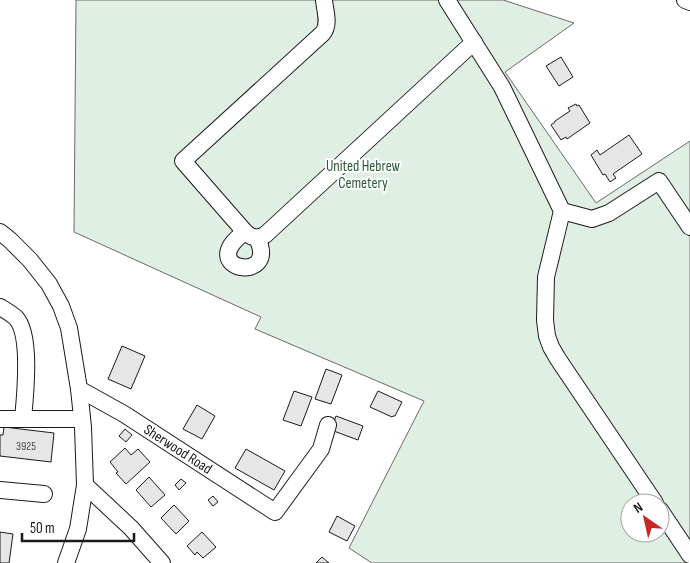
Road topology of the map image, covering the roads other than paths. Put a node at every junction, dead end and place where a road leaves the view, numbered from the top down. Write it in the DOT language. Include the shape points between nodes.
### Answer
graph roads {
  1 [pos="324,0"];
  2 [pos="447,0"];
  3 [pos="685,0"];
  4 [pos="690,2"];
  5 [pos="474,42"];
  6 [pos="562,211"];
  7 [pos="690,227"];
  8 [pos="0,232"];
  9 [pos="0,307"];
  10 [pos="79,389"];
  11 [pos="0,419"];
  12 [pos="23,419"];
  13 [pos="82,419"];
  14 [pos="328,425"];
  15 [pos="85,485"];
  16 [pos="0,490"];
  17 [pos="648,493"];
  18 [pos="44,494"];
  19 [pos="670,525"];
  20 [pos="690,555"];
  21 [pos="66,563"];
  22 [pos="162,563"];
  1 -- 5 [label="street" via="327,22 323,33 183,161 251,235 265,235"];
  2 -- 5 [label="street"];
  3 -- 4 [label="street"];
  5 -- 6 [label="street" via="502,87"];
  6 -- 7 [label="street" via="592,219 609,214 659,181"];
  6 -- 17 [label="street" via="546,277 547,336 558,359"];
  8 -- 10 [label="street" via="30,260 61,306 69,328"];
  9 -- 12 [label="street" via="17,319 23,333 27,366"];
  10 -- 13 [label="street"];
  10 -- 14 [label="street, Sherwood Road" via="124,414 275,512 321,449"];
  11 -- 12 [label="street"];
  12 -- 13 [label="street"];
  13 -- 15 [label="street"];
  15 -- 21 [label="street" via="78,529"];
  15 -- 22 [label="street" via="131,528"];
  16 -- 18 [label="street"];
  19 -- 20 [label="street"];
}
